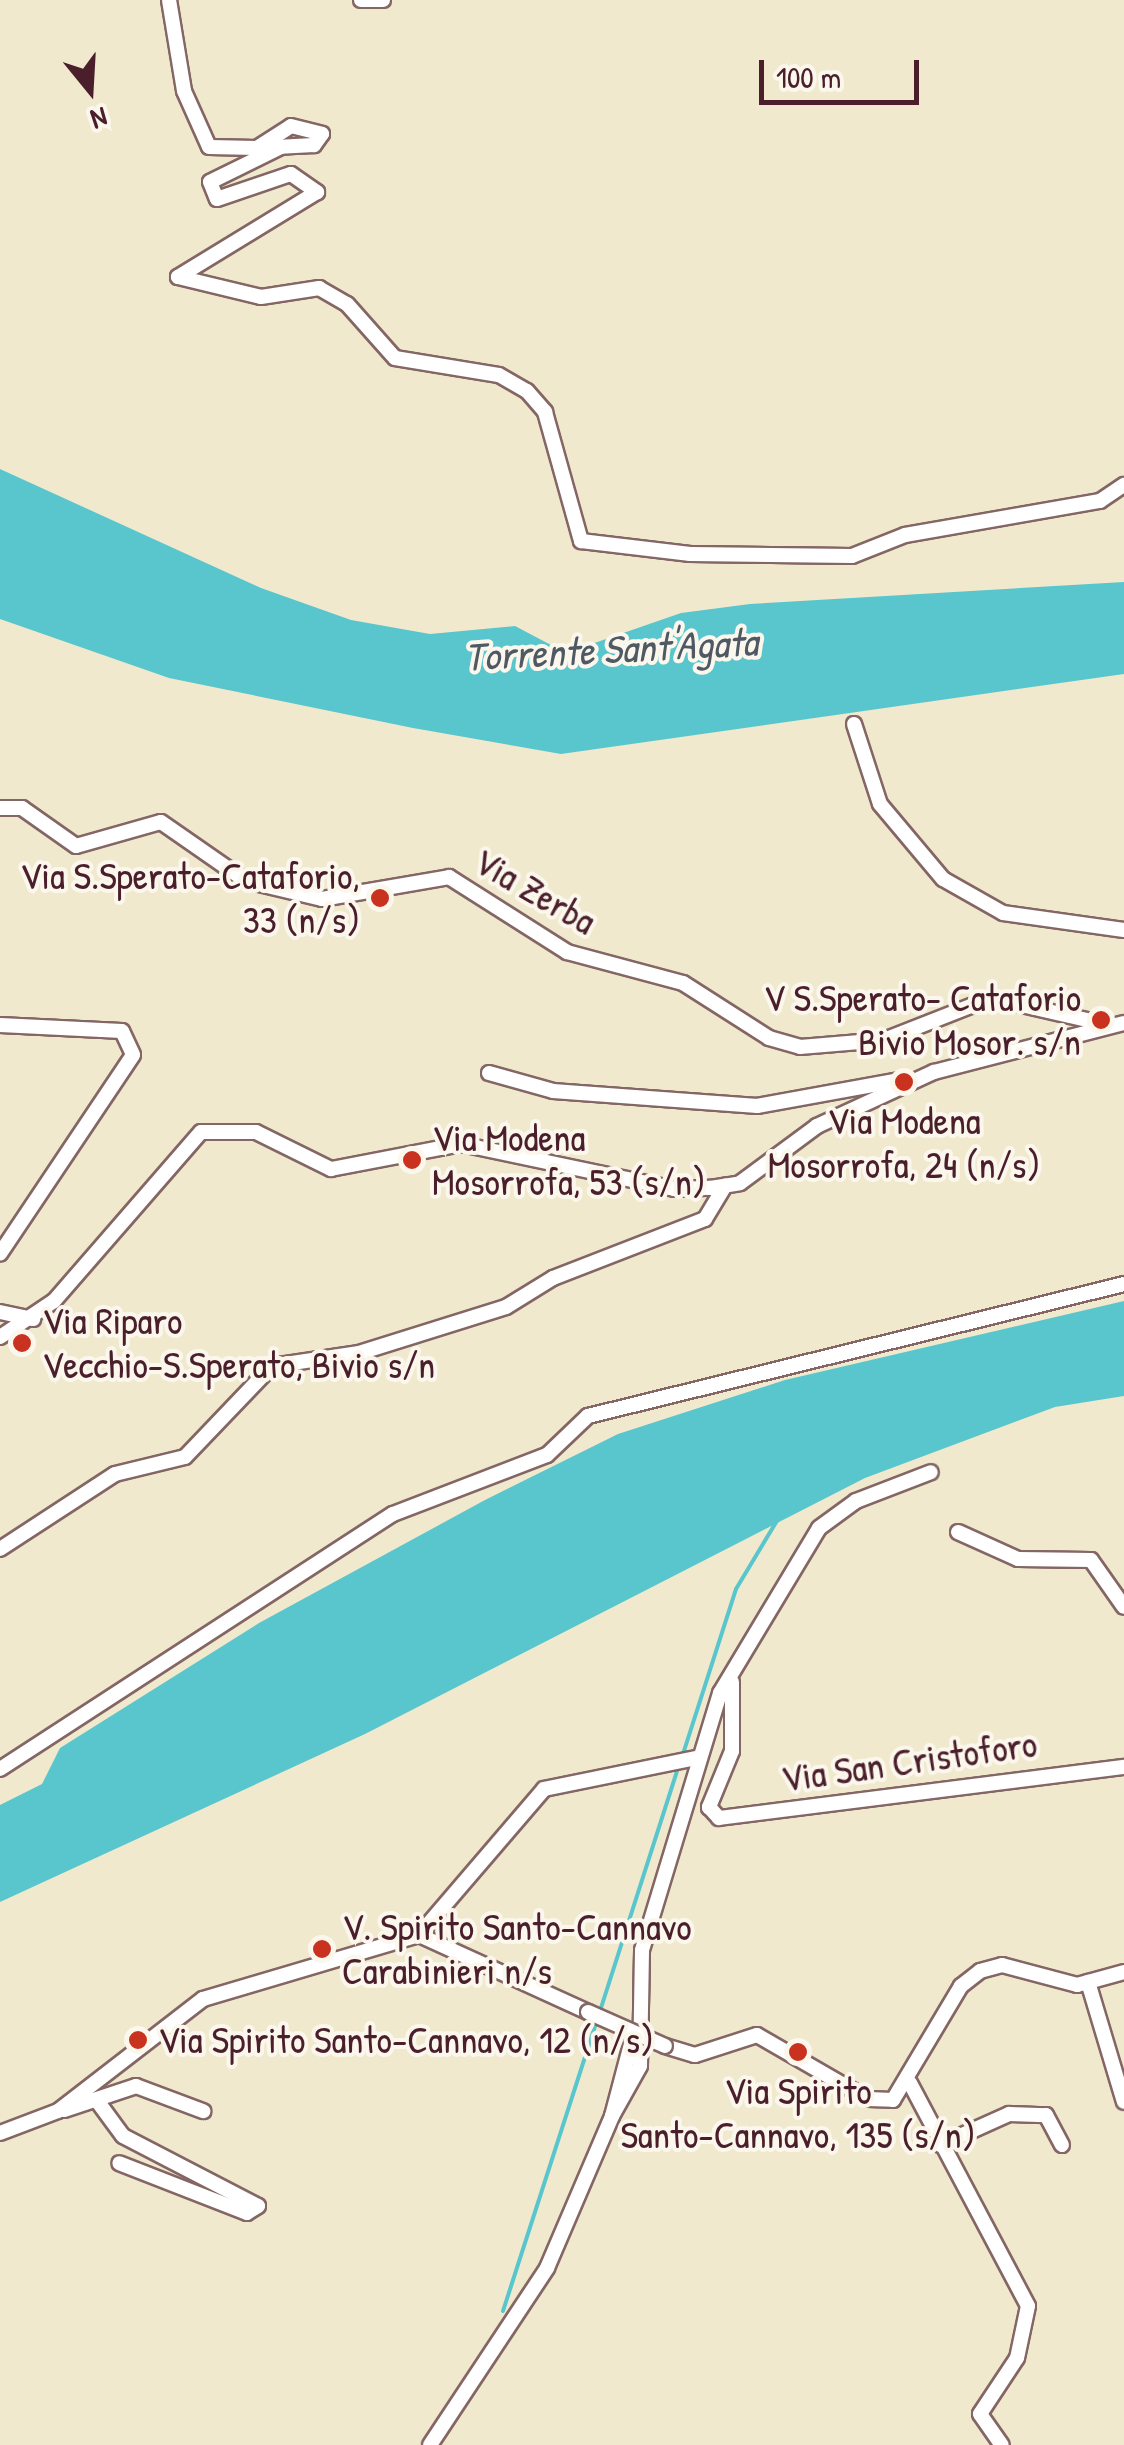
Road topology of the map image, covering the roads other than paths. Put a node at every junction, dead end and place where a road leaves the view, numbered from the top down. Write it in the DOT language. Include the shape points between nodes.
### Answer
graph roads {
  1 [pos="169,0"];
  2 [pos="362,0"];
  3 [pos="383,0"];
  4 [pos="1124,485"];
  5 [pos="854,724"];
  6 [pos="0,808"];
  7 [pos="1124,930"];
  8 [pos="1116,1024"];
  9 [pos="0,1025"];
  10 [pos="489,1072"];
  11 [pos="933,1073"];
  12 [pos="725,1186"];
  13 [pos="0,1254"];
  14 [pos="1124,1284"];
  15 [pos="0,1312"];
  16 [pos="33,1320"];
  17 [pos="0,1338"];
  18 [pos="931,1472"];
  19 [pos="958,1532"];
  20 [pos="0,1549"];
  21 [pos="1124,1607"];
  22 [pos="732,1677"];
  23 [pos="692,1760"];
  24 [pos="1124,1767"];
  25 [pos="0,1769"];
  26 [pos="419,1935"];
  27 [pos="1124,1972"];
  28 [pos="1088,1982"];
  29 [pos="634,2033"];
  30 [pos="910,2083"];
  31 [pos="98,2102"];
  32 [pos="1124,2102"];
  33 [pos="58,2111"];
  34 [pos="203,2111"];
  35 [pos="612,2116"];
  36 [pos="0,2133"];
  37 [pos="1062,2144"];
  38 [pos="940,2145"];
  39 [pos="120,2163"];
  40 [pos="430,2445"];
  41 [pos="1002,2445"];
  1 -- 4 [label="street" via="184,92 209,147 257,148 292,126 322,134 314,145 281,147 210,182 217,198 292,174 318,192 178,277 262,296 319,288 346,304 395,358 499,375 528,390 545,412 580,541 690,554 852,556 905,535 1100,501"];
  2 -- 3 [label="street"];
  5 -- 7 [label="street" via="880,804 943,879 1003,914"];
  6 -- 8 [label="street, Via Zerba" via="22,808 76,846 162,822 246,882 322,899 449,876 567,952 684,983 769,1038 800,1047 884,1040 991,998"];
  8 -- 11 [label="street"];
  9 -- 13 [label="street" via="122,1031 132,1055"];
  10 -- 11 [label="street" via="553,1092 757,1106"];
  11 -- 12 [label="street" via="817,1126 768,1168"];
  12 -- 16 [label="street" via="674,1189 462,1144 331,1169 256,1132 223,1127 178,1150"];
  12 -- 20 [label="street" via="723,1203 705,1219 553,1278 506,1308 358,1353 272,1366 185,1457 115,1474"];
  14 -- 25 [label="street" via="588,1416 547,1455 394,1514"];
  15 -- 16 [label="street"];
  16 -- 17 [label="street"];
  18 -- 22 [label="street" via="856,1501 819,1528"];
  19 -- 21 [label="street" via="1018,1559 1091,1560"];
  22 -- 23 [label="street"];
  22 -- 24 [label="street, Via San Cristoforo" via="732,1752 709,1807 730,1818"];
  23 -- 26 [label="street" via="528,1800"];
  23 -- 35 [label="street" via="642,1950 640,2066"];
  26 -- 29 [label="street, bridge"];
  26 -- 33 [label="street" via="203,1999"];
  27 -- 28 [label="street"];
  28 -- 30 [label="street" via="1002,1965 980,1971 961,1986"];
  28 -- 32 [label="street"];
  29 -- 30 [label="street, bridge" via="695,2055 757,2035 868,2099 893,2100"];
  29 -- 35 [label="street"];
  30 -- 38 [label="street"];
  31 -- 33 [label="street"];
  31 -- 34 [label="street" via="149,2086"];
  31 -- 39 [label="street" via="122,2136 258,2206 247,2213"];
  33 -- 36 [label="street"];
  35 -- 40 [label="street" via="548,2268"];
  37 -- 38 [label="street" via="1046,2115 1009,2114"];
  38 -- 41 [label="street" via="1028,2306 1017,2358 980,2414"];
}
